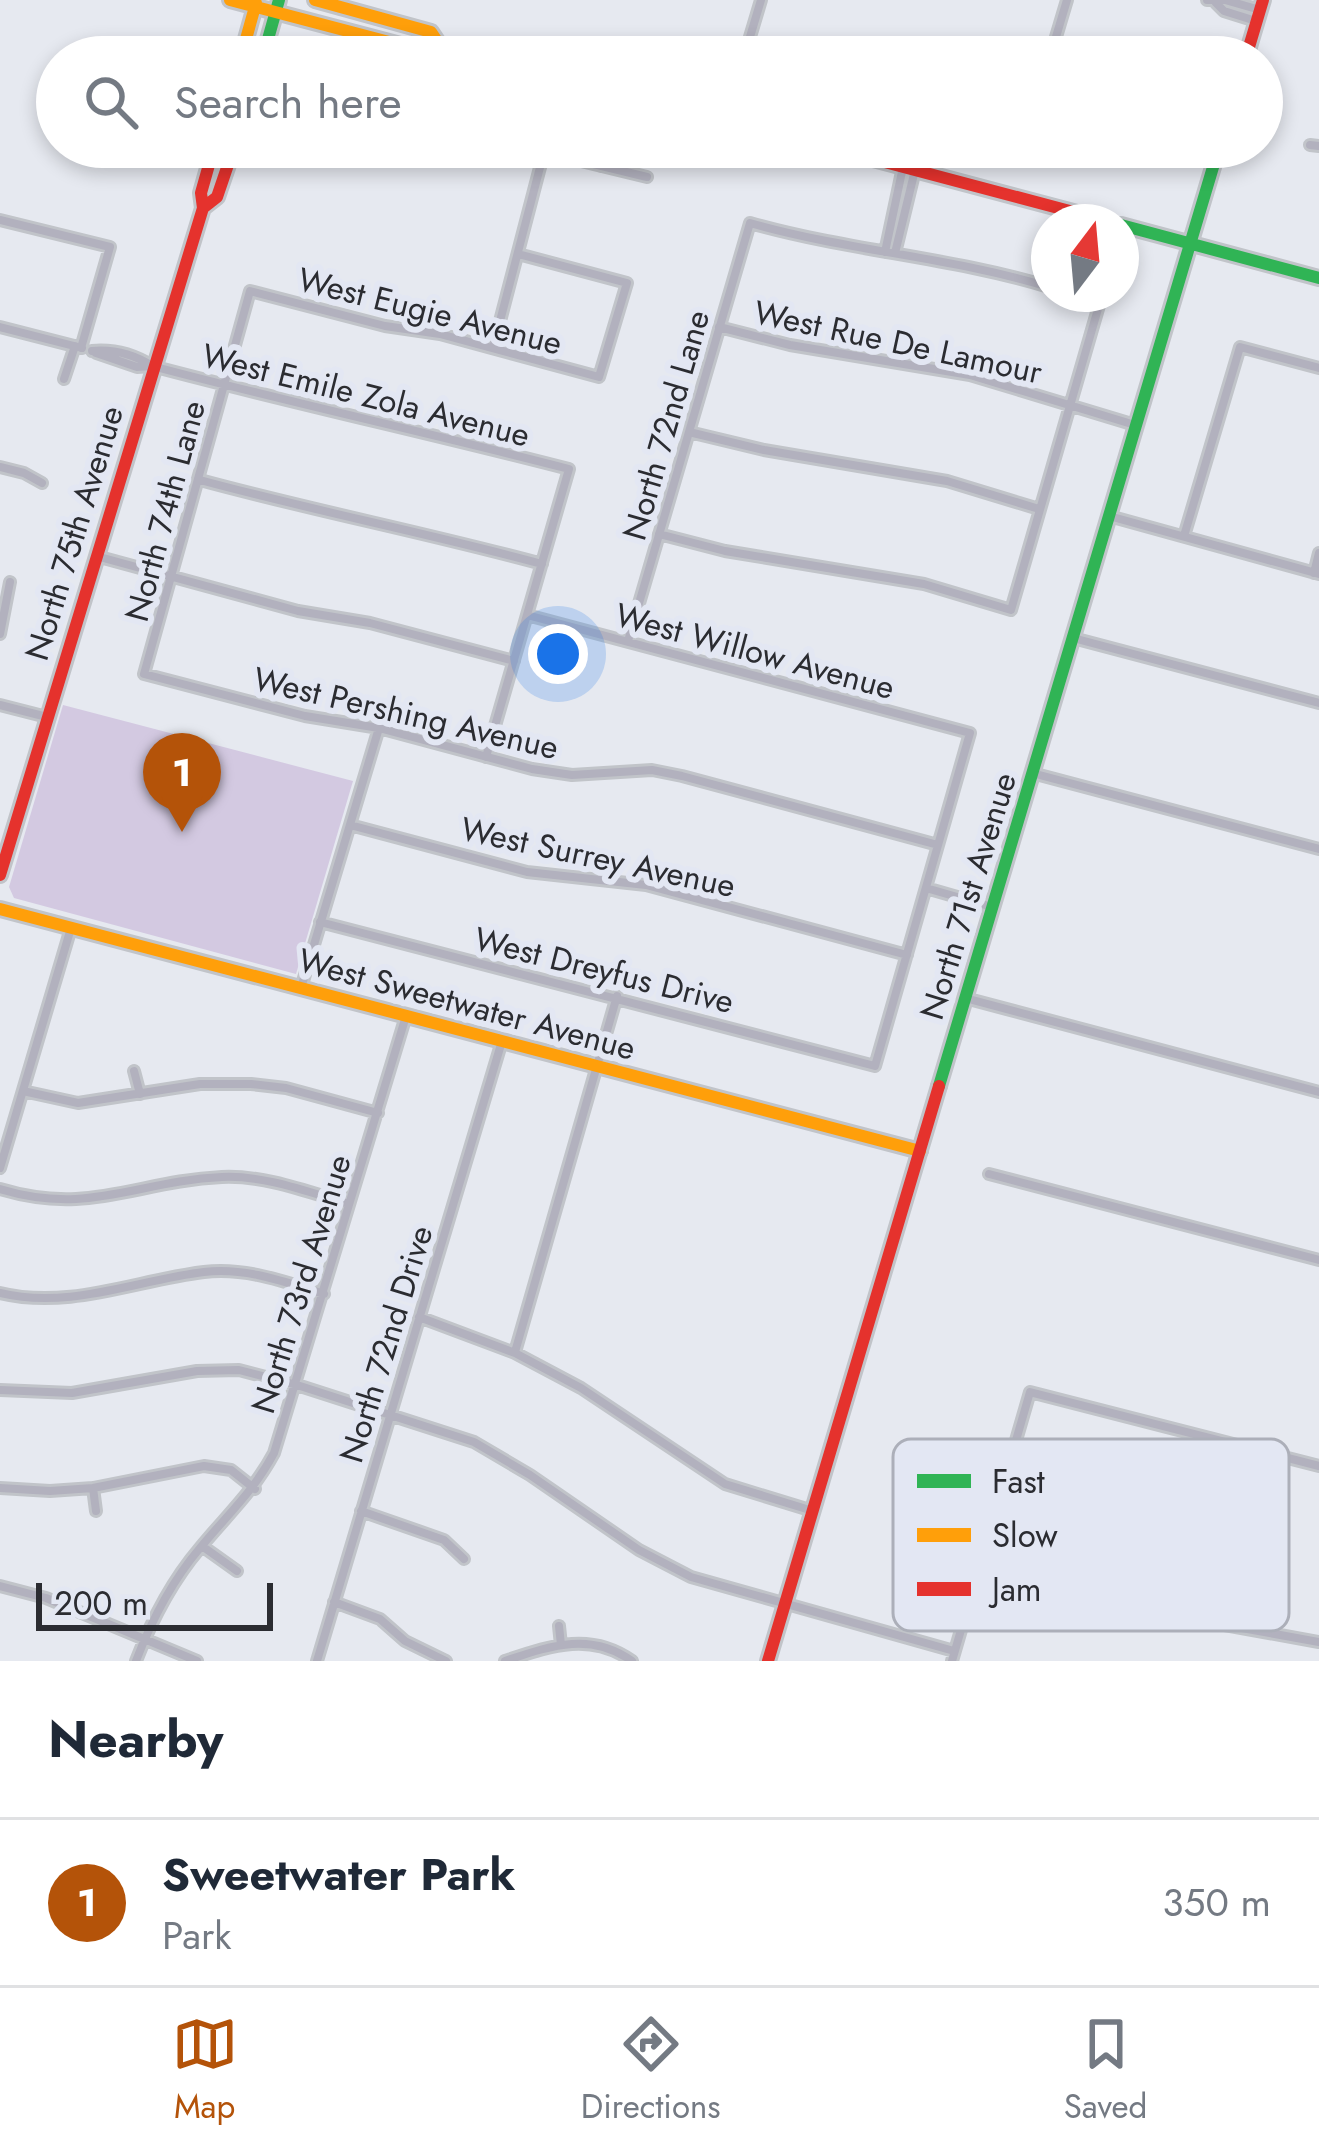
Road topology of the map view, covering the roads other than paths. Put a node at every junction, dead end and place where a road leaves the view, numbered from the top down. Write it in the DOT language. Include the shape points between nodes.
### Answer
graph roads {
  1 [pos="230,0"];
  2 [pos="315,0"];
  3 [pos="761,0"];
  4 [pos="1066,0"];
  5 [pos="1211,1"];
  6 [pos="256,3"];
  7 [pos="278,6"];
  8 [pos="1260,10"];
  9 [pos="247,36"];
  10 [pos="269,36"];
  11 [pos="376,36"];
  12 [pos="434,36"];
  13 [pos="751,36"];
  14 [pos="1056,36"];
  15 [pos="208,168"];
  16 [pos="227,168"];
  17 [pos="540,168"];
  18 [pos="609,168"];
  19 [pos="905,168"];
  20 [pos="1213,168"];
  21 [pos="909,169"];
  22 [pos="647,178"];
  23 [pos="1042,204"];
  24 [pos="203,208"];
  25 [pos="764,211"];
  26 [pos="0,220"];
  27 [pos="755,224"];
  28 [pos="1139,230"];
  29 [pos="1190,243"];
  30 [pos="890,252"];
  31 [pos="518,254"];
  32 [pos="1319,278"];
  33 [pos="1031,282"];
  34 [pos="250,292"];
  35 [pos="1097,312"];
  36 [pos="0,327"];
  37 [pos="719,327"];
  38 [pos="78,347"];
  39 [pos="493,348"];
  40 [pos="152,366"];
  41 [pos="1319,368"];
  42 [pos="64,379"];
  43 [pos="224,385"];
  44 [pos="1070,405"];
  45 [pos="1136,425"];
  46 [pos="689,432"];
  47 [pos="0,466"];
  48 [pos="200,480"];
  49 [pos="42,483"];
  50 [pos="1040,509"];
  51 [pos="1109,516"];
  52 [pos="659,535"];
  53 [pos="1184,536"];
  54 [pos="1319,553"];
  55 [pos="95,556"];
  56 [pos="542,564"];
  57 [pos="1316,573"];
  58 [pos="172,577"];
  59 [pos="10,582"];
  60 [pos="995,605"];
  61 [pos="4,607"];
  62 [pos="527,615"];
  63 [pos="991,621"];
  64 [pos="0,634"];
  65 [pos="1073,638"];
  66 [pos="628,642"];
  67 [pos="514,661"];
  68 [pos="144,674"];
  69 [pos="1319,703"];
  70 [pos="0,705"];
  71 [pos="47,717"];
  72 [pos="379,728"];
  73 [pos="486,757"];
  74 [pos="1033,773"];
  75 [pos="350,825"];
  76 [pos="938,845"];
  77 [pos="1319,849"];
  78 [pos="0,875"];
  79 [pos="926,888"];
  80 [pos="992,907"];
  81 [pos="0,909"];
  82 [pos="320,922"];
  83 [pos="72,927"];
  84 [pos="907,955"];
  85 [pos="301,988"];
  86 [pos="617,996"];
  87 [pos="965,998"];
  88 [pos="406,1016"];
  89 [pos="502,1041"];
  90 [pos="599,1066"];
  91 [pos="134,1071"];
  92 [pos="23,1091"];
  93 [pos="1319,1093"];
  94 [pos="140,1094"];
  95 [pos="379,1113"];
  96 [pos="920,1151"];
  97 [pos="0,1168"];
  98 [pos="988,1174"];
  99 [pos="0,1190"];
  100 [pos="350,1204"];
  101 [pos="1319,1260"];
  102 [pos="0,1293"];
  103 [pos="324,1294"];
  104 [pos="419,1317"];
  105 [pos="515,1353"];
  106 [pos="297,1385"];
  107 [pos="0,1390"];
  108 [pos="390,1414"];
  109 [pos="1016,1439"];
  110 [pos="1214,1439"];
  111 [pos="1289,1458"];
  112 [pos="1319,1466"];
  113 [pos="0,1488"];
  114 [pos="93,1488"];
  115 [pos="255,1489"];
  116 [pos="96,1510"];
  117 [pos="361,1511"];
  118 [pos="813,1511"];
  119 [pos="202,1546"];
  120 [pos="464,1559"];
  121 [pos="237,1570"];
  122 [pos="0,1586"];
  123 [pos="334,1602"];
  124 [pos="785,1606"];
  125 [pos="559,1627"];
  126 [pos="1255,1631"];
  127 [pos="145,1638"];
  128 [pos="1319,1642"];
  129 [pos="561,1645"];
  130 [pos="953,1656"];
  131 [pos="136,1661"];
  132 [pos="197,1661"];
  133 [pos="317,1661"];
  134 [pos="446,1661"];
  135 [pos="505,1661"];
  136 [pos="632,1661"];
  137 [pos="768,1661"];
  1 -- 6 [label="street"];
  2 -- 12 [label="street"];
  3 -- 13 [label="street"];
  4 -- 14 [label="street"];
  5 -- 8 [label="street"];
  6 -- 7 [label="street"];
  6 -- 9 [label="street"];
  7 -- 10 [label="street"];
  7 -- 11 [label="street"];
  15 -- 24 [label="street, North 75th Avenue"];
  16 -- 24 [label="street, North 75th Avenue" via="217,197"];
  17 -- 31 [label="street"];
  18 -- 22 [label="street"];
  19 -- 21 [label="street"];
  20 -- 29 [label="street, North 71st Avenue"];
  21 -- 23 [label="street"];
  21 -- 30 [label="street"];
  24 -- 40 [label="street, North 75th Avenue"];
  25 -- 27 [label="street, North 72nd Lane"];
  26 -- 38 [label="street" via="110,247"];
  27 -- 30 [label="street"];
  27 -- 37 [label="street, North 72nd Lane"];
  28 -- 29 [label="street"];
  29 -- 32 [label="street"];
  29 -- 45 [label="street, North 71st Avenue"];
  30 -- 33 [label="street"];
  31 -- 39 [label="street"];
  31 -- 39 [label="street, West Eugie Avenue" via="627,283 599,377"];
  34 -- 39 [label="street, West Eugie Avenue"];
  34 -- 43 [label="street, North 74th Lane"];
  35 -- 44 [label="street"];
  36 -- 38 [label="street, West Emile Zola Avenue"];
  37 -- 44 [label="street, West Rue De Lamour" via="970,376"];
  37 -- 46 [label="street, North 72nd Lane"];
  38 -- 40 [label="street, West Emile Zola Avenue"];
  38 -- 42 [label="street"];
  40 -- 43 [label="street, West Emile Zola Avenue"];
  40 -- 55 [label="street, North 75th Avenue"];
  41 -- 53 [label="street" via="1240,346"];
  43 -- 48 [label="street, North 74th Lane"];
  43 -- 56 [label="street, West Emile Zola Avenue" via="569,470"];
  44 -- 45 [label="street, West Rue De Lamour"];
  44 -- 50 [label="street"];
  45 -- 51 [label="street, North 71st Avenue"];
  46 -- 50 [label="street" via="947,481"];
  46 -- 52 [label="street, North 72nd Lane"];
  47 -- 49 [label="street"];
  48 -- 56 [label="street"];
  48 -- 58 [label="street, North 74th Lane"];
  50 -- 60 [label="street" via="1010,610"];
  51 -- 53 [label="street"];
  51 -- 65 [label="street, North 71st Avenue"];
  52 -- 60 [label="street" via="924,584"];
  52 -- 66 [label="street, North 72nd Lane"];
  53 -- 57 [label="street"];
  54 -- 57 [label="street"];
  55 -- 58 [label="street"];
  55 -- 71 [label="street, North 75th Avenue"];
  56 -- 62 [label="street"];
  58 -- 67 [label="street"];
  58 -- 68 [label="street, North 74th Lane"];
  59 -- 61 [label="street"];
  60 -- 63 [label="street"];
  61 -- 64 [label="street"];
  62 -- 66 [label="street, West Willow Avenue"];
  62 -- 67 [label="street"];
  65 -- 69 [label="street"];
  65 -- 74 [label="street, North 71st Avenue"];
  66 -- 76 [label="street, West Willow Avenue" via="970,733"];
  67 -- 73 [label="street"];
  68 -- 72 [label="street, West Pershing Avenue"];
  70 -- 71 [label="street"];
  71 -- 78 [label="street, North 75th Avenue"];
  72 -- 73 [label="street, West Pershing Avenue"];
  72 -- 75 [label="street"];
  73 -- 76 [label="street, West Pershing Avenue" via="572,775 652,770"];
  74 -- 77 [label="street"];
  74 -- 80 [label="street, North 71st Avenue"];
  75 -- 82 [label="street"];
  75 -- 84 [label="street, West Surrey Avenue" via="527,872 646,885"];
  76 -- 79 [label="street"];
  79 -- 80 [label="street"];
  79 -- 84 [label="street"];
  80 -- 87 [label="street, North 71st Avenue"];
  81 -- 83 [label="street, West Sweetwater Avenue"];
  82 -- 85 [label="street"];
  82 -- 86 [label="street, West Dreyfus Drive"];
  83 -- 85 [label="street, West Sweetwater Avenue"];
  83 -- 92 [label="street"];
  84 -- 86 [label="street, West Dreyfus Drive" via="875,1066"];
  85 -- 88 [label="street, West Sweetwater Avenue"];
  86 -- 90 [label="street"];
  87 -- 93 [label="street"];
  87 -- 96 [label="street, North 71st Avenue"];
  88 -- 89 [label="street, West Sweetwater Avenue"];
  88 -- 95 [label="street, North 73rd Avenue"];
  89 -- 90 [label="street, West Sweetwater Avenue"];
  89 -- 104 [label="street, North 72nd Drive"];
  90 -- 96 [label="street, West Sweetwater Avenue"];
  90 -- 105 [label="street"];
  91 -- 94 [label="street"];
  92 -- 94 [label="street" via="78,1103"];
  92 -- 97 [label="street"];
  94 -- 95 [label="street" via="251,1084"];
  95 -- 100 [label="street, North 73rd Avenue"];
  96 -- 118 [label="street, North 71st Avenue"];
  98 -- 101 [label="street"];
  99 -- 100 [label="street" via="68,1201 240,1177"];
  100 -- 103 [label="street, North 73rd Avenue"];
  102 -- 103 [label="street" via="74,1297 218,1271"];
  103 -- 106 [label="street, North 73rd Avenue"];
  104 -- 105 [label="street"];
  104 -- 108 [label="street, North 72nd Drive"];
  105 -- 118 [label="street" via="724,1484"];
  106 -- 107 [label="street" via="239,1370 72,1393"];
  106 -- 108 [label="street"];
  106 -- 115 [label="street, North 73rd Avenue"];
  108 -- 117 [label="street, North 72nd Drive"];
  108 -- 124 [label="street" via="491,1451 670,1569"];
  109 -- 110 [label="street" via="1030,1392"];
  111 -- 112 [label="street"];
  113 -- 114 [label="street"];
  114 -- 115 [label="street" via="204,1466 231,1470"];
  114 -- 116 [label="street"];
  115 -- 119 [label="street, North 73rd Avenue"];
  117 -- 120 [label="street" via="444,1540"];
  117 -- 123 [label="street, North 72nd Drive"];
  118 -- 124 [label="street, North 71st Avenue"];
  119 -- 121 [label="street"];
  119 -- 127 [label="street, North 73rd Avenue"];
  122 -- 127 [label="street"];
  123 -- 133 [label="street, North 72nd Drive"];
  123 -- 134 [label="street" via="380,1619"];
  124 -- 130 [label="street"];
  124 -- 137 [label="street, North 71st Avenue"];
  125 -- 129 [label="street"];
  126 -- 128 [label="street"];
  127 -- 131 [label="street, North 73rd Avenue"];
  127 -- 132 [label="street"];
  129 -- 135 [label="street"];
  129 -- 136 [label="street" via="584,1641"];
}
